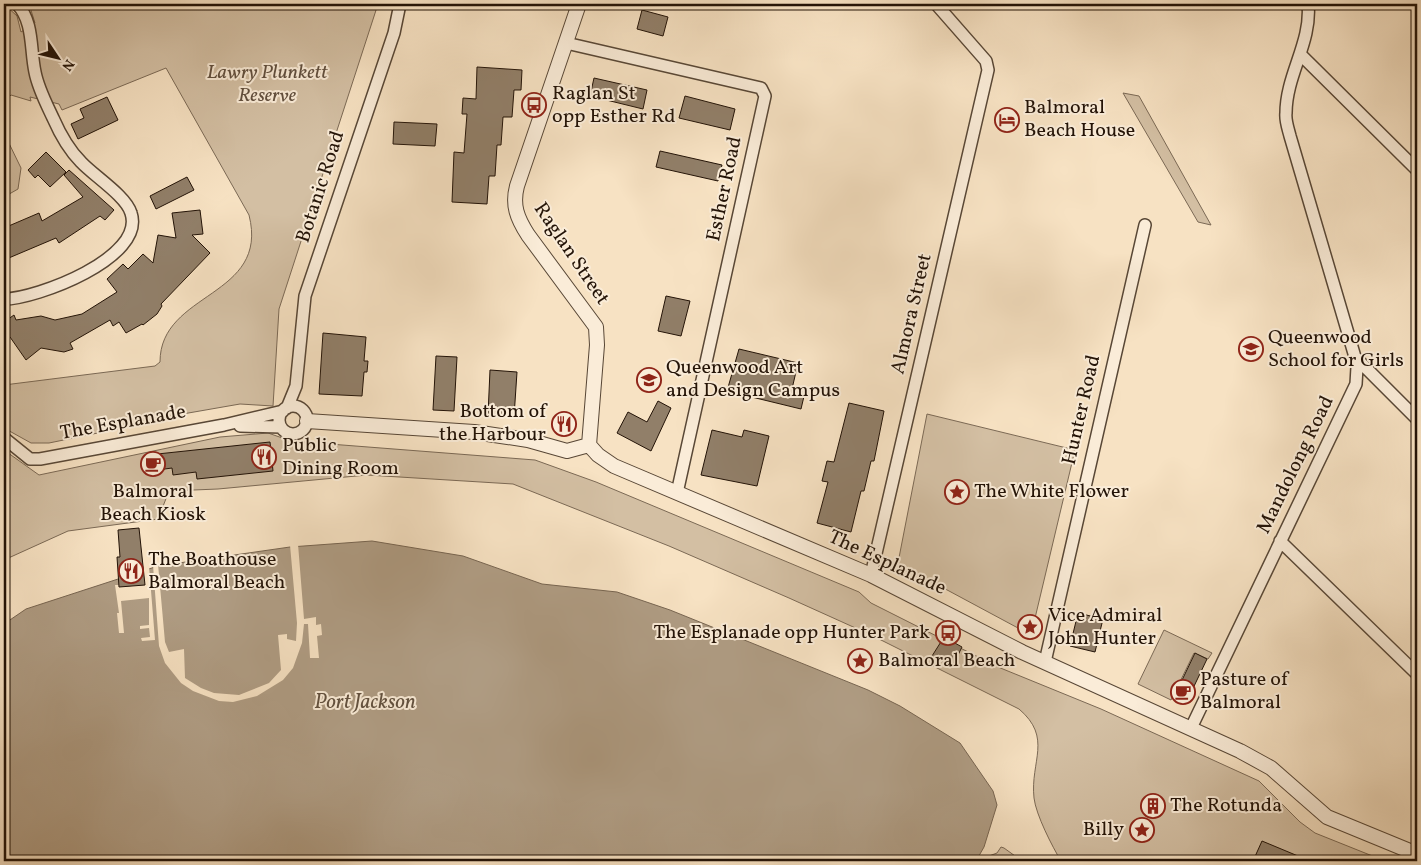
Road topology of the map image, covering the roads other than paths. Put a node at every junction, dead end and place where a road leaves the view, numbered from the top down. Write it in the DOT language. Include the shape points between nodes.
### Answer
graph roads {
  1 [pos="17,4"];
  2 [pos="400,4"];
  3 [pos="579,4"];
  4 [pos="936,4"];
  5 [pos="1308,4"];
  6 [pos="566,44"];
  7 [pos="1300,54"];
  8 [pos="1417,170"];
  9 [pos="1145,225"];
  10 [pos="4,299"];
  11 [pos="1355,357"];
  12 [pos="296,386"];
  13 [pos="285,409"];
  14 [pos="304,415"];
  15 [pos="1417,419"];
  16 [pos="224,425"];
  17 [pos="281,427"];
  18 [pos="4,438"];
  19 [pos="589,446"];
  20 [pos="677,493"];
  21 [pos="1280,541"];
  22 [pos="871,576"];
  23 [pos="1045,662"];
  24 [pos="1417,674"];
  25 [pos="1191,728"];
  26 [pos="1417,854"];
  1 -- 10 [label="street" via="28,23 35,73 57,127 71,152 122,200 132,214 131,229 122,245 102,263 45,291"];
  2 -- 12 [label="street, Botanic Road" via="394,33 305,296"];
  3 -- 6 [label="street, Raglan Street"];
  4 -- 22 [label="street, Almora Street" via="986,61 988,70"];
  5 -- 7 [label="street, Mandolong Road" via="1308,21"];
  6 -- 19 [label="street, Raglan Street" via="517,186 514,204 518,219 528,235 596,327"];
  6 -- 20 [label="street, Esther Road" via="761,88 765,96"];
  7 -- 8 [label="street"];
  7 -- 11 [label="street, Mandolong Road" via="1285,114"];
  9 -- 23 [label="street, Hunter Road"];
  11 -- 15 [label="street"];
  11 -- 21 [label="street, Mandolong Road" via="1356,384"];
  12 -- 13 [label="street, Botanic Road"];
  12 -- 14 [label="street, Botanic Road"];
  13 -- 14 [label="street"];
  13 -- 16 [label="street, The Esplanade"];
  13 -- 17 [label="street" via="280,418"];
  14 -- 17 [label="street" via="303,429 296,434 287,433"];
  14 -- 19 [label="street" via="474,432 528,440 567,451"];
  16 -- 17 [label="street, The Esplanade"];
  16 -- 18 [label="street, The Esplanade" via="40,459 30,459"];
  19 -- 20 [label="street, The Esplanade" via="614,466"];
  20 -- 22 [label="street, The Esplanade"];
  21 -- 24 [label="street"];
  21 -- 25 [label="street, Mandolong Road"];
  22 -- 23 [label="street, The Esplanade"];
  23 -- 25 [label="street, The Esplanade"];
  25 -- 26 [label="street, The Esplanade" via="1271,768 1327,817"];
}
